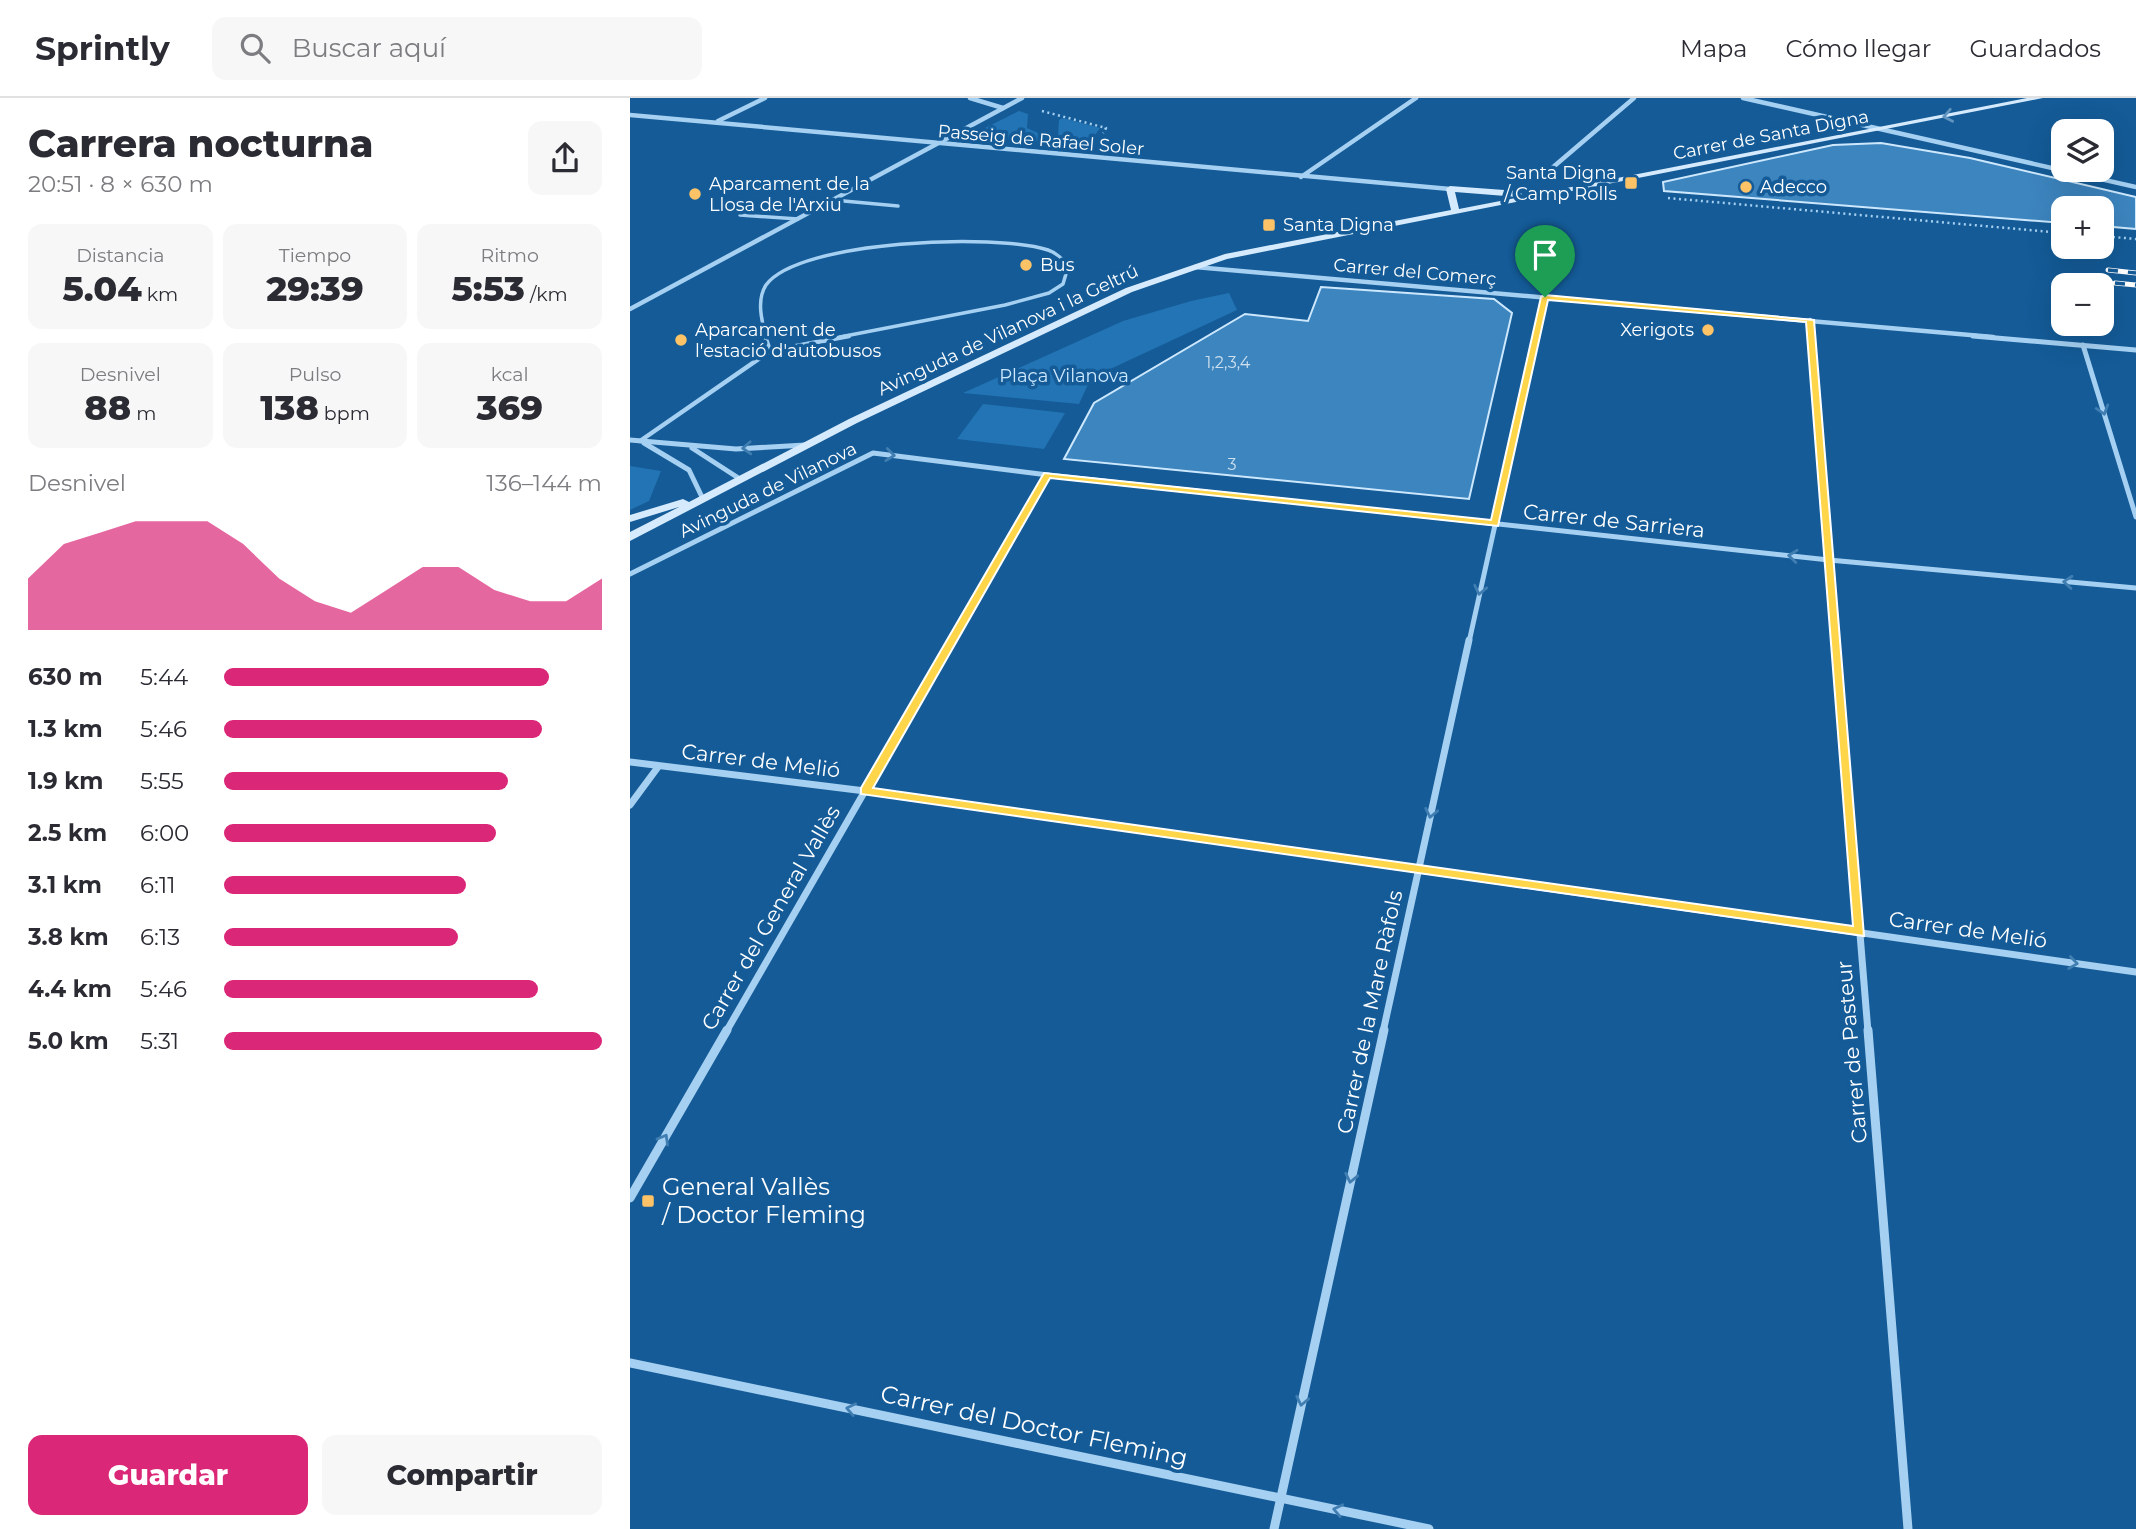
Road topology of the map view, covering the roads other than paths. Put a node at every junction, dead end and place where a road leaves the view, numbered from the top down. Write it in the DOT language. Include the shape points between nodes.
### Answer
graph roads {
  1 [pos="765,98"];
  2 [pos="970,98"];
  3 [pos="1022,98"];
  4 [pos="1416,98"];
  5 [pos="1634,98"];
  6 [pos="1743,98"];
  7 [pos="2039,98"];
  8 [pos="1003,108"];
  9 [pos="630,115"];
  10 [pos="717,121"];
  11 [pos="1878,130"];
  12 [pos="934,144"];
  13 [pos="1545,174"];
  14 [pos="1301,177"];
  15 [pos="2136,187"];
  16 [pos="1450,189"];
  17 [pos="1549,194"];
  18 [pos="1537,196"];
  19 [pos="833,200"];
  20 [pos="898,206"];
  21 [pos="1455,210"];
  22 [pos="740,215"];
  23 [pos="798,219"];
  24 [pos="1195,267"];
  25 [pos="1545,297"];
  26 [pos="630,309"];
  27 [pos="1810,320"];
  28 [pos="2083,345"];
  29 [pos="2136,350"];
  30 [pos="771,351"];
  31 [pos="630,440"];
  32 [pos="640,441"];
  33 [pos="805,445"];
  34 [pos="688,446"];
  35 [pos="1048,475"];
  36 [pos="740,479"];
  37 [pos="702,497"];
  38 [pos="674,505"];
  39 [pos="2136,517"];
  40 [pos="630,519"];
  41 [pos="1495,524"];
  42 [pos="630,526"];
  43 [pos="630,537"];
  44 [pos="1829,560"];
  45 [pos="630,574"];
  46 [pos="2136,588"];
  47 [pos="630,762"];
  48 [pos="658,767"];
  49 [pos="865,791"];
  50 [pos="630,804"];
  51 [pos="1419,869"];
  52 [pos="1860,932"];
  53 [pos="2136,972"];
  54 [pos="630,1198"];
  55 [pos="630,1363"];
  56 [pos="1281,1498"];
  57 [pos="1274,1529"];
  58 [pos="1429,1529"];
  59 [pos="1908,1529"];
  1 -- 10 [label="street"];
  2 -- 8 [label="street"];
  3 -- 8 [label="street"];
  4 -- 14 [label="street"];
  5 -- 13 [label="street"];
  6 -- 11 [label="street"];
  7 -- 11 [label="street, Carrer de Santa Digna, one-way"];
  8 -- 12 [label="street"];
  9 -- 10 [label="street, Passeig de Rafael Soler"];
  10 -- 12 [label="street, Passeig de Rafael Soler"];
  11 -- 15 [label="street"];
  11 -- 17 [label="street, Carrer de Santa Digna"];
  12 -- 14 [label="street, Passeig de Rafael Soler"];
  12 -- 19 [label="street"];
  14 -- 16 [label="street, Passeig de Rafael Soler"];
  16 -- 18 [label="street"];
  16 -- 21 [label="street"];
  17 -- 18 [label="street, Avinguda de Vilanova i la Geltrú"];
  18 -- 21 [label="street, Avinguda de Vilanova i la Geltrú"];
  19 -- 20 [label="lane"];
  19 -- 23 [label="street"];
  21 -- 24 [label="street, Avinguda de Vilanova i la Geltrú" via="1256,250"];
  22 -- 23 [label="lane"];
  23 -- 26 [label="street"];
  24 -- 25 [label="street, Carrer del Comerç"];
  24 -- 33 [label="street, Avinguda de Vilanova i la Geltrú" via="1129,290"];
  25 -- 27 [label="street, Carrer del Comerç"];
  25 -- 41 [label="street, Carrer de la Mare Ràfols"];
  27 -- 28 [label="street, Carrer del Comerç"];
  27 -- 44 [label="street, Carrer de Pasteur"];
  28 -- 29 [label="street, Carrer del Comerç"];
  28 -- 39 [label="street, one-way"];
  30 -- 30 [label="lane" via="1049,293 1063,284 1068,267 1060,256 1047,250 1001,242 887,245 813,259 778,274 767,285 760,315"];
  30 -- 32 [label="lane"];
  31 -- 32 [label="street"];
  32 -- 34 [label="street"];
  32 -- 37 [label="street" via="689,470"];
  33 -- 34 [label="street, one-way"];
  33 -- 36 [label="street, Avinguda de Vilanova i la Geltrú"];
  34 -- 36 [label="street"];
  35 -- 41 [label="street, Carrer de Sarriera"];
  45 -- 35 [label="street, Avinguda de Vilanova, one-way" via="873,453"];
  35 -- 49 [label="street, Carrer del General Vallès"];
  36 -- 37 [label="street, Avinguda de Vilanova i la Geltrú"];
  37 -- 38 [label="street, Avinguda de Vilanova i la Geltrú"];
  37 -- 43 [label="street, Avinguda de Vilanova i la Geltrú"];
  38 -- 40 [label="street, Avinguda de Vilanova i la Geltrú"];
  38 -- 42 [label="street, Avinguda de Vilanova i la Geltrú"];
  44 -- 41 [label="street, Carrer de Sarriera, one-way"];
  41 -- 51 [label="street, Carrer de la Mare Ràfols, one-way"];
  46 -- 44 [label="street, Carrer de Sarriera, one-way"];
  44 -- 52 [label="street, Carrer de Pasteur"];
  47 -- 48 [label="street, Carrer de Melió"];
  48 -- 49 [label="street, Carrer de Melió"];
  48 -- 50 [label="street"];
  49 -- 51 [label="street, Carrer de Melió"];
  54 -- 49 [label="street, Carrer del General Vallès, one-way"];
  51 -- 52 [label="street, Carrer de Melió"];
  51 -- 56 [label="street, Carrer de la Mare Ràfols, one-way"];
  52 -- 53 [label="street, Carrer de Melió, one-way"];
  52 -- 59 [label="street, Carrer de Pasteur"];
  56 -- 55 [label="street, Carrer del Doctor Fleming, one-way"];
  56 -- 57 [label="street, Carrer de la Mare Ràfols"];
  58 -- 56 [label="street, Carrer del Doctor Fleming, one-way"];
}
